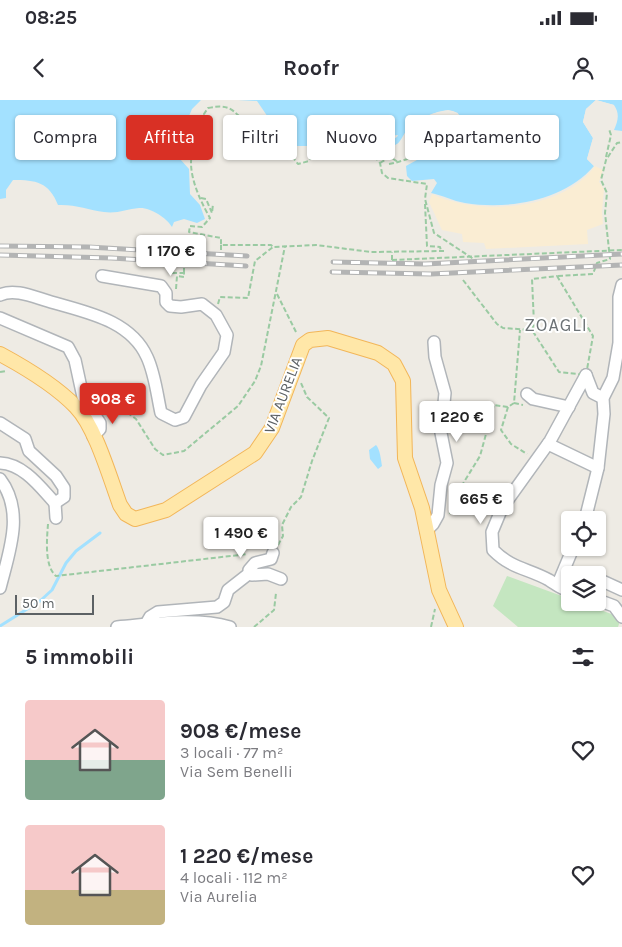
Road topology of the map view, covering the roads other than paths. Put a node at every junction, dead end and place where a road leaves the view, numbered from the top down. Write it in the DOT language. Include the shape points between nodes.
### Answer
graph roads {
  1 [pos="102,276"];
  2 [pos="622,285"];
  3 [pos="0,295"];
  4 [pos="0,318"];
  5 [pos="434,342"];
  6 [pos="0,354"];
  7 [pos="527,394"];
  8 [pos="603,398"];
  9 [pos="569,407"];
  10 [pos="0,423"];
  11 [pos="93,436"];
  12 [pos="548,444"];
  13 [pos="0,464"];
  14 [pos="598,468"];
  15 [pos="0,479"];
  16 [pos="55,503"];
  17 [pos="587,511"];
  18 [pos="56,518"];
  19 [pos="426,531"];
  20 [pos="273,553"];
  21 [pos="570,556"];
  22 [pos="251,572"];
  23 [pos="281,579"];
  24 [pos="560,579"];
  25 [pos="606,583"];
  26 [pos="0,588"];
  27 [pos="622,590"];
  28 [pos="606,603"];
  29 [pos="622,617"];
  30 [pos="146,624"];
  31 [pos="117,627"];
  32 [pos="230,627"];
  33 [pos="456,627"];
  1 -- 3 [label="street" via="161,286 170,306 202,304 216,315 227,335 224,352 184,417 175,420 161,413 148,358 128,331 98,316 20,294 6,292"];
  2 -- 8 [label="street" via="619,343 613,378"];
  4 -- 11 [label="street" via="68,347 75,360 83,397 100,423 100,430"];
  5 -- 19 [label="street" via="445,393 441,433 447,463 438,515"];
  6 -- 11 [label="main road, VIA AURELIA" via="26,368 77,407"];
  7 -- 9 [label="street" via="533,399"];
  8 -- 9 [label="street" via="593,393 586,375"];
  8 -- 14 [label="street"];
  9 -- 12 [label="street"];
  10 -- 16 [label="street" via="25,439 32,455 56,476 64,497"];
  11 -- 19 [label="main road, VIA AURELIA" via="126,514 135,519 160,513 255,453 272,428 303,345 310,340 328,338 378,352 394,364 403,381 405,458 422,508"];
  12 -- 14 [label="street"];
  12 -- 24 [label="street" via="502,508 492,532 493,550 506,563"];
  13 -- 16 [label="street" via="26,473"];
  14 -- 17 [label="street"];
  15 -- 26 [label="street" via="13,507 14,532"];
  16 -- 18 [label="street"];
  19 -- 33 [label="main road, VIA AURELIA" via="439,590"];
  20 -- 22 [label="street" via="271,559 255,563 249,570"];
  21 -- 24 [label="street"];
  22 -- 23 [label="street" via="252,575 268,574"];
  22 -- 30 [label="street" via="228,590 224,602 217,607 158,612 150,616"];
  25 -- 27 [label="street"];
  28 -- 29 [label="street" via="614,606"];
  30 -- 31 [label="street"];
  30 -- 32 [label="street" via="214,623"];
}
